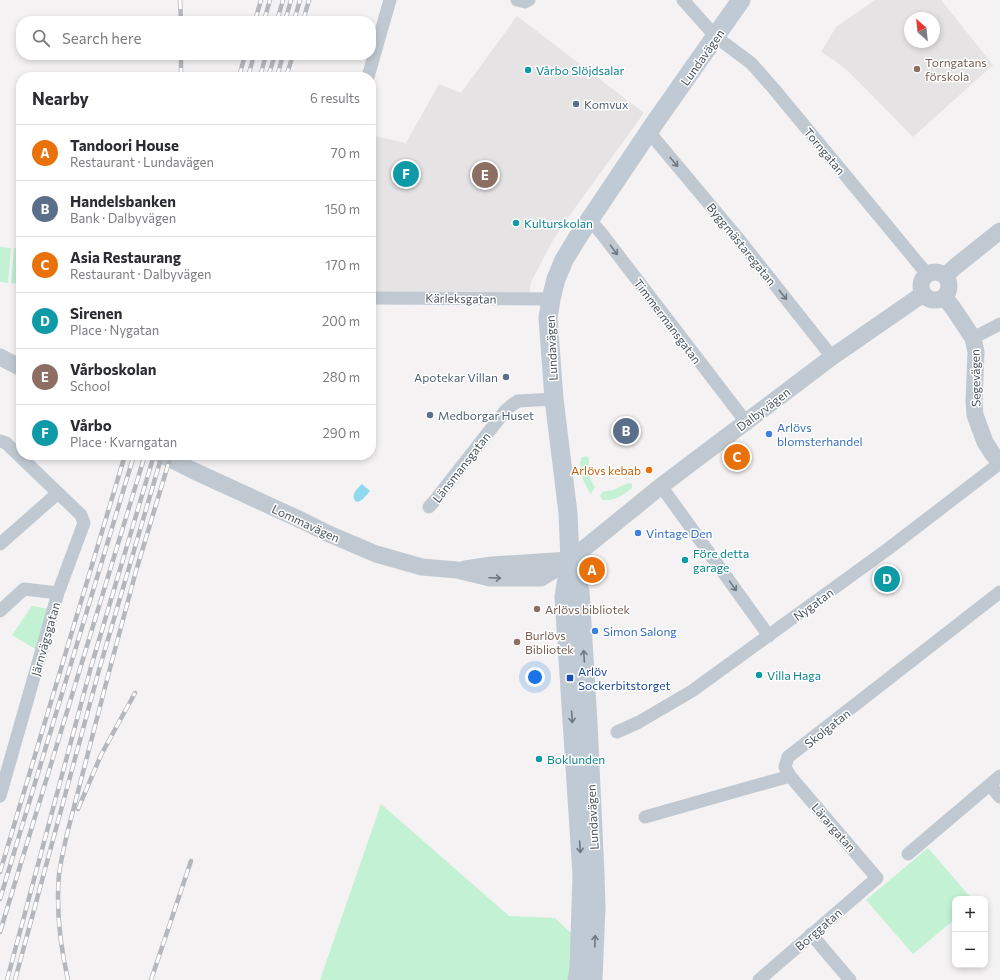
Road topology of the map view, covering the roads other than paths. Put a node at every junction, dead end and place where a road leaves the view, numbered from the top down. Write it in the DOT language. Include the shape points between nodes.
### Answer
graph roads {
  1 [pos="390,0"];
  2 [pos="517,0"];
  3 [pos="529,0"];
  4 [pos="683,0"];
  5 [pos="741,0"];
  6 [pos="716,37"];
  7 [pos="376,49"];
  8 [pos="373,60"];
  9 [pos="369,72"];
  10 [pos="649,132"];
  11 [pos="590,220"];
  12 [pos="1000,231"];
  13 [pos="927,274"];
  14 [pos="945,276"];
  15 [pos="923,294"];
  16 [pos="944,296"];
  17 [pos="376,298"];
  18 [pos="550,300"];
  19 [pos="1000,324"];
  20 [pos="973,338"];
  21 [pos="0,357"];
  22 [pos="832,357"];
  23 [pos="16,365"];
  24 [pos="554,399"];
  25 [pos="746,422"];
  26 [pos="0,441"];
  27 [pos="16,453"];
  28 [pos="24,460"];
  29 [pos="173,460"];
  30 [pos="1000,462"];
  31 [pos="661,486"];
  32 [pos="58,493"];
  33 [pos="429,507"];
  34 [pos="0,544"];
  35 [pos="570,560"];
  36 [pos="1000,592"];
  37 [pos="58,593"];
  38 [pos="0,611"];
  39 [pos="769,636"];
  40 [pos="616,732"];
  41 [pos="790,776"];
  42 [pos="995,780"];
  43 [pos="2,782"];
  44 [pos="0,796"];
  45 [pos="1000,797"];
  46 [pos="646,817"];
  47 [pos="908,854"];
  48 [pos="877,878"];
  49 [pos="811,934"];
  50 [pos="577,980"];
  51 [pos="594,980"];
  52 [pos="759,980"];
  53 [pos="850,980"];
  1 -- 7 [label="street"];
  2 -- 3 [label="street"];
  4 -- 6 [label="street, Torngatan"];
  5 -- 6 [label="main road, Lundavägen"];
  6 -- 10 [label="main road, Lundavägen"];
  6 -- 13 [label="street, Torngatan" via="751,63"];
  8 -- 9 [label="street"];
  10 -- 11 [label="main road, Lundavägen"];
  10 -- 22 [label="street, Byggmästaregatan, one-way"];
  11 -- 18 [label="main road, Lundavägen" via="564,260"];
  11 -- 25 [label="street, Timmermansgatan, one-way"];
  12 -- 14 [label="street"];
  13 -- 14 [label="street" via="933,272"];
  13 -- 15 [label="street" via="921,283"];
  14 -- 16 [label="street" via="949,287"];
  15 -- 16 [label="street" via="933,300"];
  15 -- 22 [label="street, Dalbyvägen"];
  16 -- 20 [label="street, Segevägen"];
  17 -- 18 [label="street, Kärleksgatan"];
  18 -- 24 [label="main road, Lundavägen" via="548,318"];
  19 -- 20 [label="street"];
  20 -- 30 [label="street, Segevägen" via="976,352 975,415 985,442"];
  21 -- 23 [label="street"];
  22 -- 25 [label="street, Dalbyvägen"];
  24 -- 33 [label="street, Länsmansgatan" via="518,401 505,411"];
  24 -- 35 [label="main road, Lundavägen" via="568,513"];
  25 -- 31 [label="street, Dalbyvägen"];
  26 -- 27 [label="street"];
  28 -- 32 [label="street"];
  29 -- 35 [label="street, Lommavägen" via="329,534 376,554 422,567 457,570 490,578 541,578"];
  30 -- 39 [label="street, Nygatan" via="888,549"];
  31 -- 35 [label="street, Dalbyvägen"];
  31 -- 39 [label="street, one-way"];
  32 -- 34 [label="street"];
  32 -- 37 [label="street, Järnvägsgatan" via="81,515 84,523"];
  35 -- 50 [label="main road, Lundavägen, one-way" via="564,597 582,875"];
  51 -- 35 [label="main road, Lundavägen, one-way" via="596,907 588,723 580,592"];
  36 -- 41 [label="street, Skolgatan" via="788,757 785,767"];
  37 -- 38 [label="street" via="24,589"];
  37 -- 43 [label="street, Järnvägsgatan"];
  39 -- 40 [label="street, Nygatan" via="692,691 639,722"];
  41 -- 46 [label="street"];
  41 -- 48 [label="street, Lärargatan"];
  42 -- 45 [label="street"];
  42 -- 47 [label="street"];
  43 -- 44 [label="street, Järnvägsgatan"];
  48 -- 49 [label="street, Borggatan"];
  49 -- 52 [label="street, Borggatan"];
  49 -- 53 [label="street"];
}
